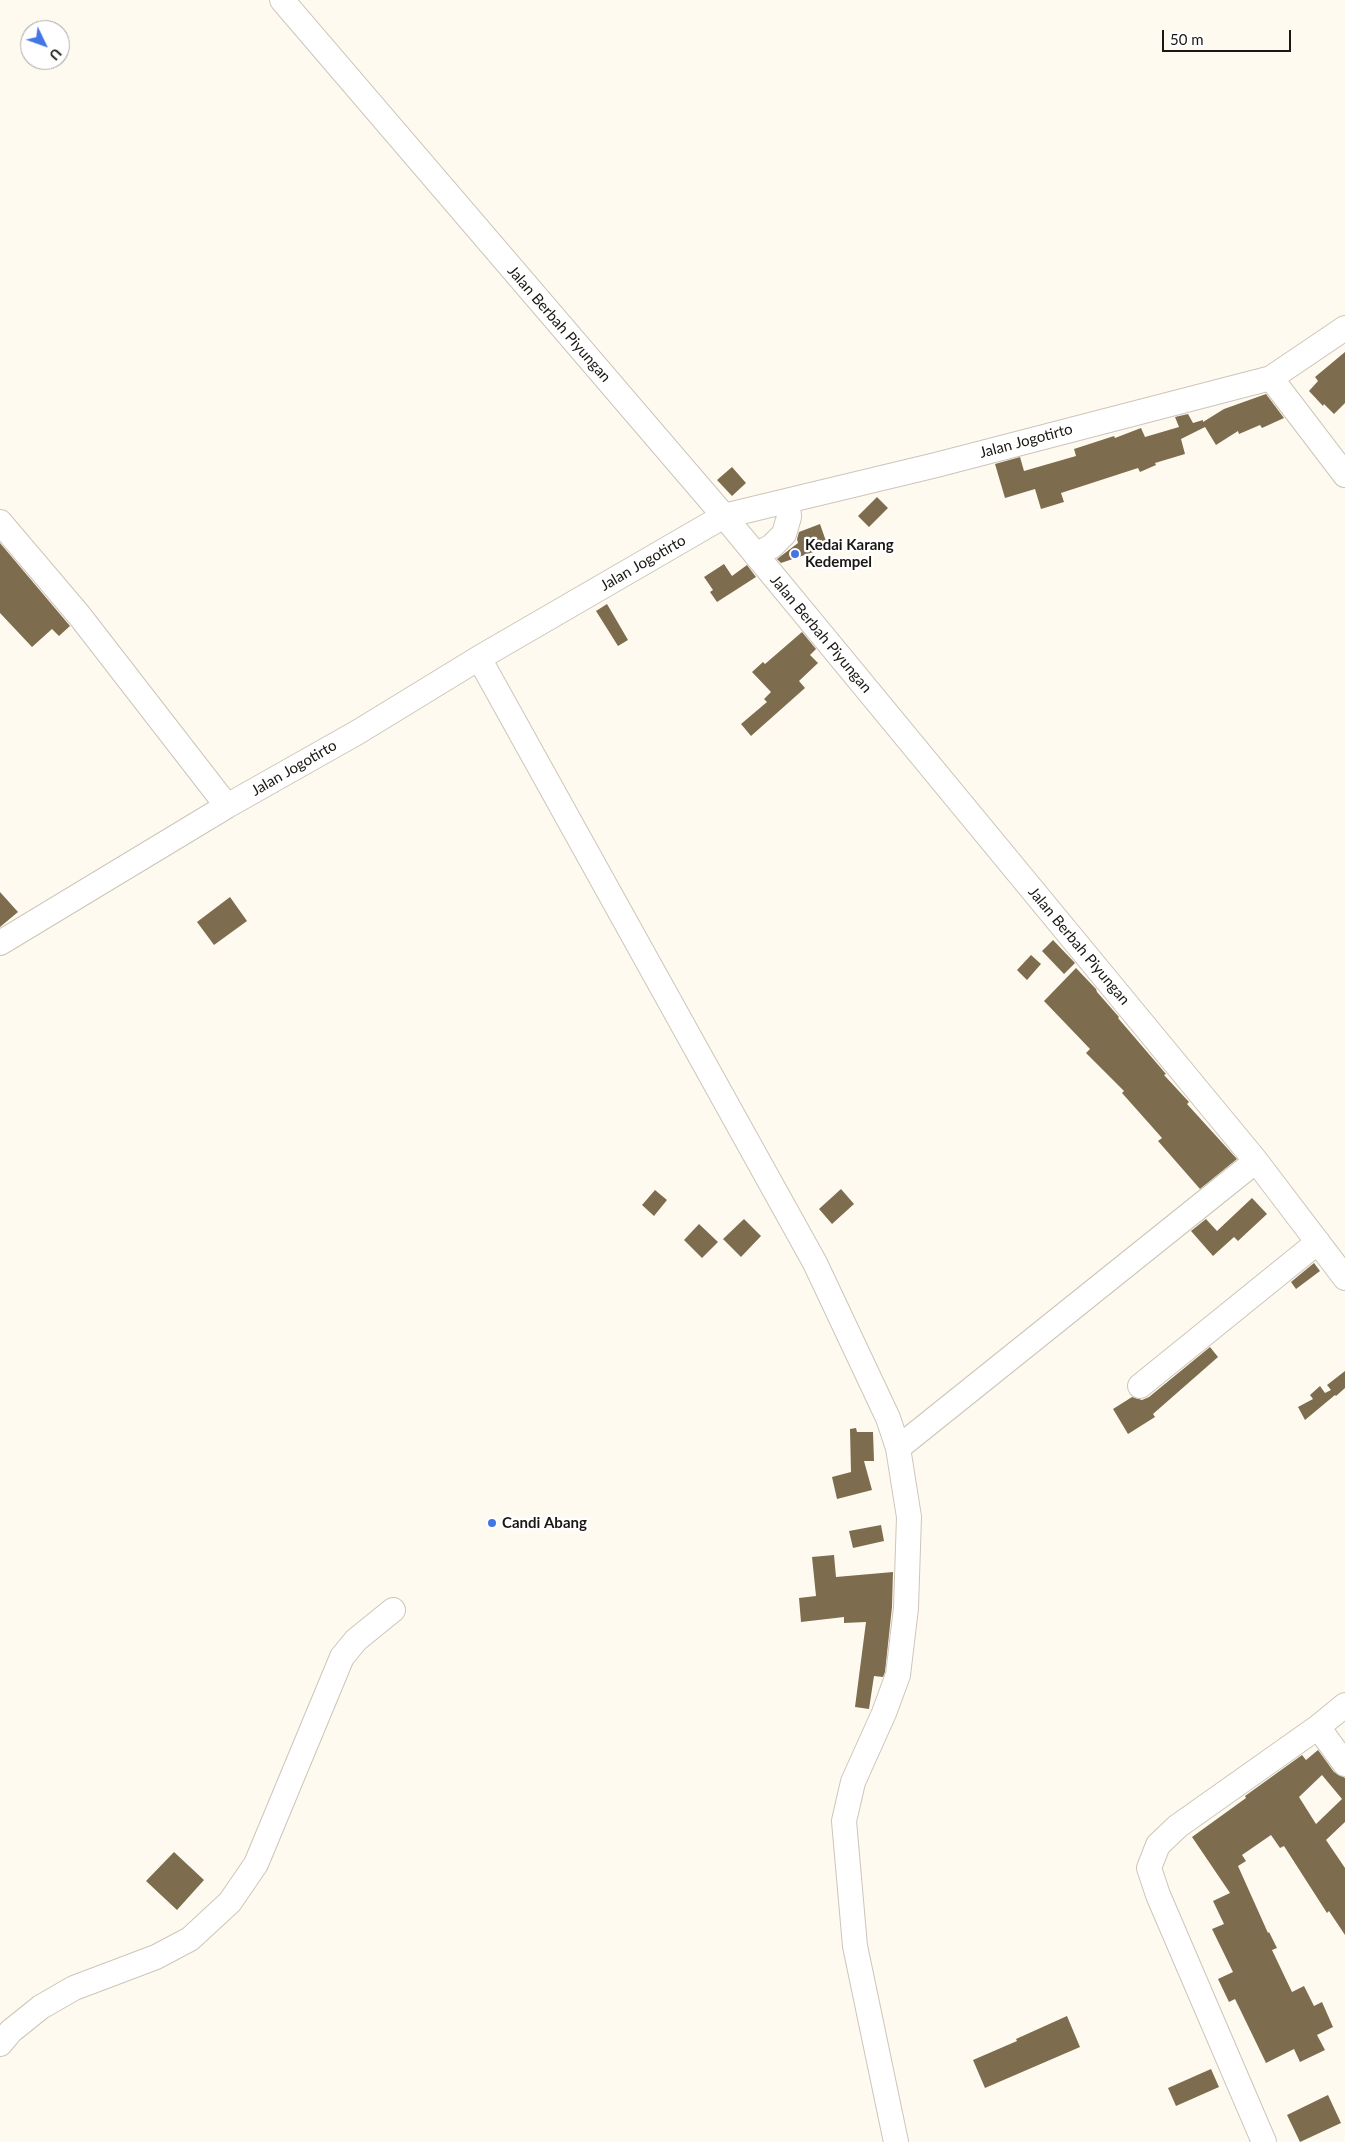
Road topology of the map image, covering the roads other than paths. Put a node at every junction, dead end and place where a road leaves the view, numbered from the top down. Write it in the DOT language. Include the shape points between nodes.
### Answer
graph roads {
  1 [pos="282,0"];
  2 [pos="1345,328"];
  3 [pos="1271,378"];
  4 [pos="1345,475"];
  5 [pos="788,501"];
  6 [pos="724,516"];
  7 [pos="0,522"];
  8 [pos="756,555"];
  9 [pos="479,658"];
  10 [pos="226,806"];
  11 [pos="0,943"];
  12 [pos="1256,1161"];
  13 [pos="1318,1242"];
  14 [pos="1345,1278"];
  15 [pos="1140,1386"];
  16 [pos="898,1448"];
  17 [pos="393,1610"];
  18 [pos="1345,1705"];
  19 [pos="1318,1727"];
  20 [pos="1345,1764"];
  21 [pos="0,2044"];
  22 [pos="896,2142"];
  23 [pos="1264,2142"];
  1 -- 6 [label="street, Jalan Berbah Piyungan"];
  2 -- 3 [label="street, Jalan Jogotirto"];
  3 -- 4 [label="street"];
  3 -- 5 [label="street, Jalan Jogotirto"];
  5 -- 6 [label="street, Jalan Jogotirto"];
  5 -- 8 [label="street" via="789,517 784,534"];
  6 -- 8 [label="street, Jalan Berbah Piyungan"];
  6 -- 9 [label="street, Jalan Jogotirto"];
  7 -- 10 [label="street" via="79,615"];
  8 -- 12 [label="street, Jalan Berbah Piyungan"];
  9 -- 10 [label="street, Jalan Jogotirto" via="358,732"];
  9 -- 16 [label="street" via="815,1263 888,1418"];
  10 -- 11 [label="street, Jalan Jogotirto"];
  12 -- 13 [label="street, Jalan Berbah Piyungan"];
  12 -- 16 [label="street"];
  13 -- 14 [label="street, Jalan Berbah Piyungan"];
  13 -- 15 [label="street"];
  16 -- 22 [label="street" via="910,1517 906,1608 898,1675 852,1782 844,1821 856,1946"];
  17 -- 21 [label="street" via="356,1640 342,1657 256,1864 230,1902 190,1939 156,1957 74,1988 41,2007"];
  18 -- 19 [label="street"];
  19 -- 20 [label="street"];
  19 -- 23 [label="street" via="1178,1826 1158,1845 1149,1868"];
}
